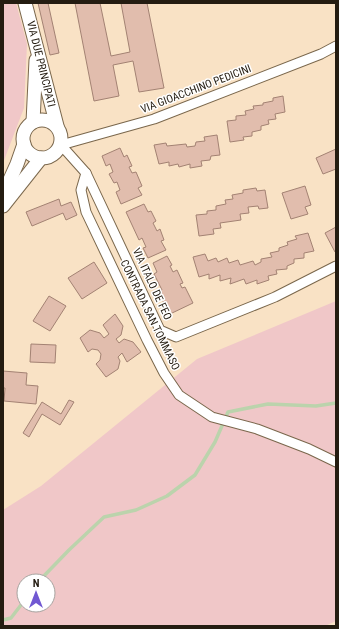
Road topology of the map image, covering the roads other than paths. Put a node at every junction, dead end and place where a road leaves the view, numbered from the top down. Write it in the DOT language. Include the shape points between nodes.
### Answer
graph roads {
  1 [pos="25,3"];
  2 [pos="336,46"];
  3 [pos="37,48"];
  4 [pos="33,122"];
  5 [pos="57,126"];
  6 [pos="24,144"];
  7 [pos="61,145"];
  8 [pos="42,158"];
  9 [pos="86,172"];
  10 [pos="3,195"];
  11 [pos="3,206"];
  12 [pos="336,266"];
  13 [pos="336,462"];
  1 -- 3 [label="street, VIA DUE PRINCIPATI"];
  2 -- 7 [label="street, VIA GIOACCHINO PEDICINI" via="154,119"];
  3 -- 4 [label="street"];
  3 -- 5 [label="street, VIA DUE PRINCIPATI"];
  4 -- 5 [label="street" via="46,120"];
  4 -- 6 [label="street" via="24,131"];
  5 -- 7 [label="street" via="62,138"];
  6 -- 8 [label="street" via="29,153"];
  6 -- 10 [label="street"];
  7 -- 8 [label="street" via="55,154"];
  7 -- 9 [label="street, VIA ITALO DE FEO"];
  8 -- 11 [label="street"];
  9 -- 12 [label="street, VIA ITALO DE FEO" via="160,330 176,337 275,297"];
  9 -- 13 [label="street, CONTRADA SAN TOMMASO" via="81,190 86,212 147,340 179,395 212,417 257,429"];
}
